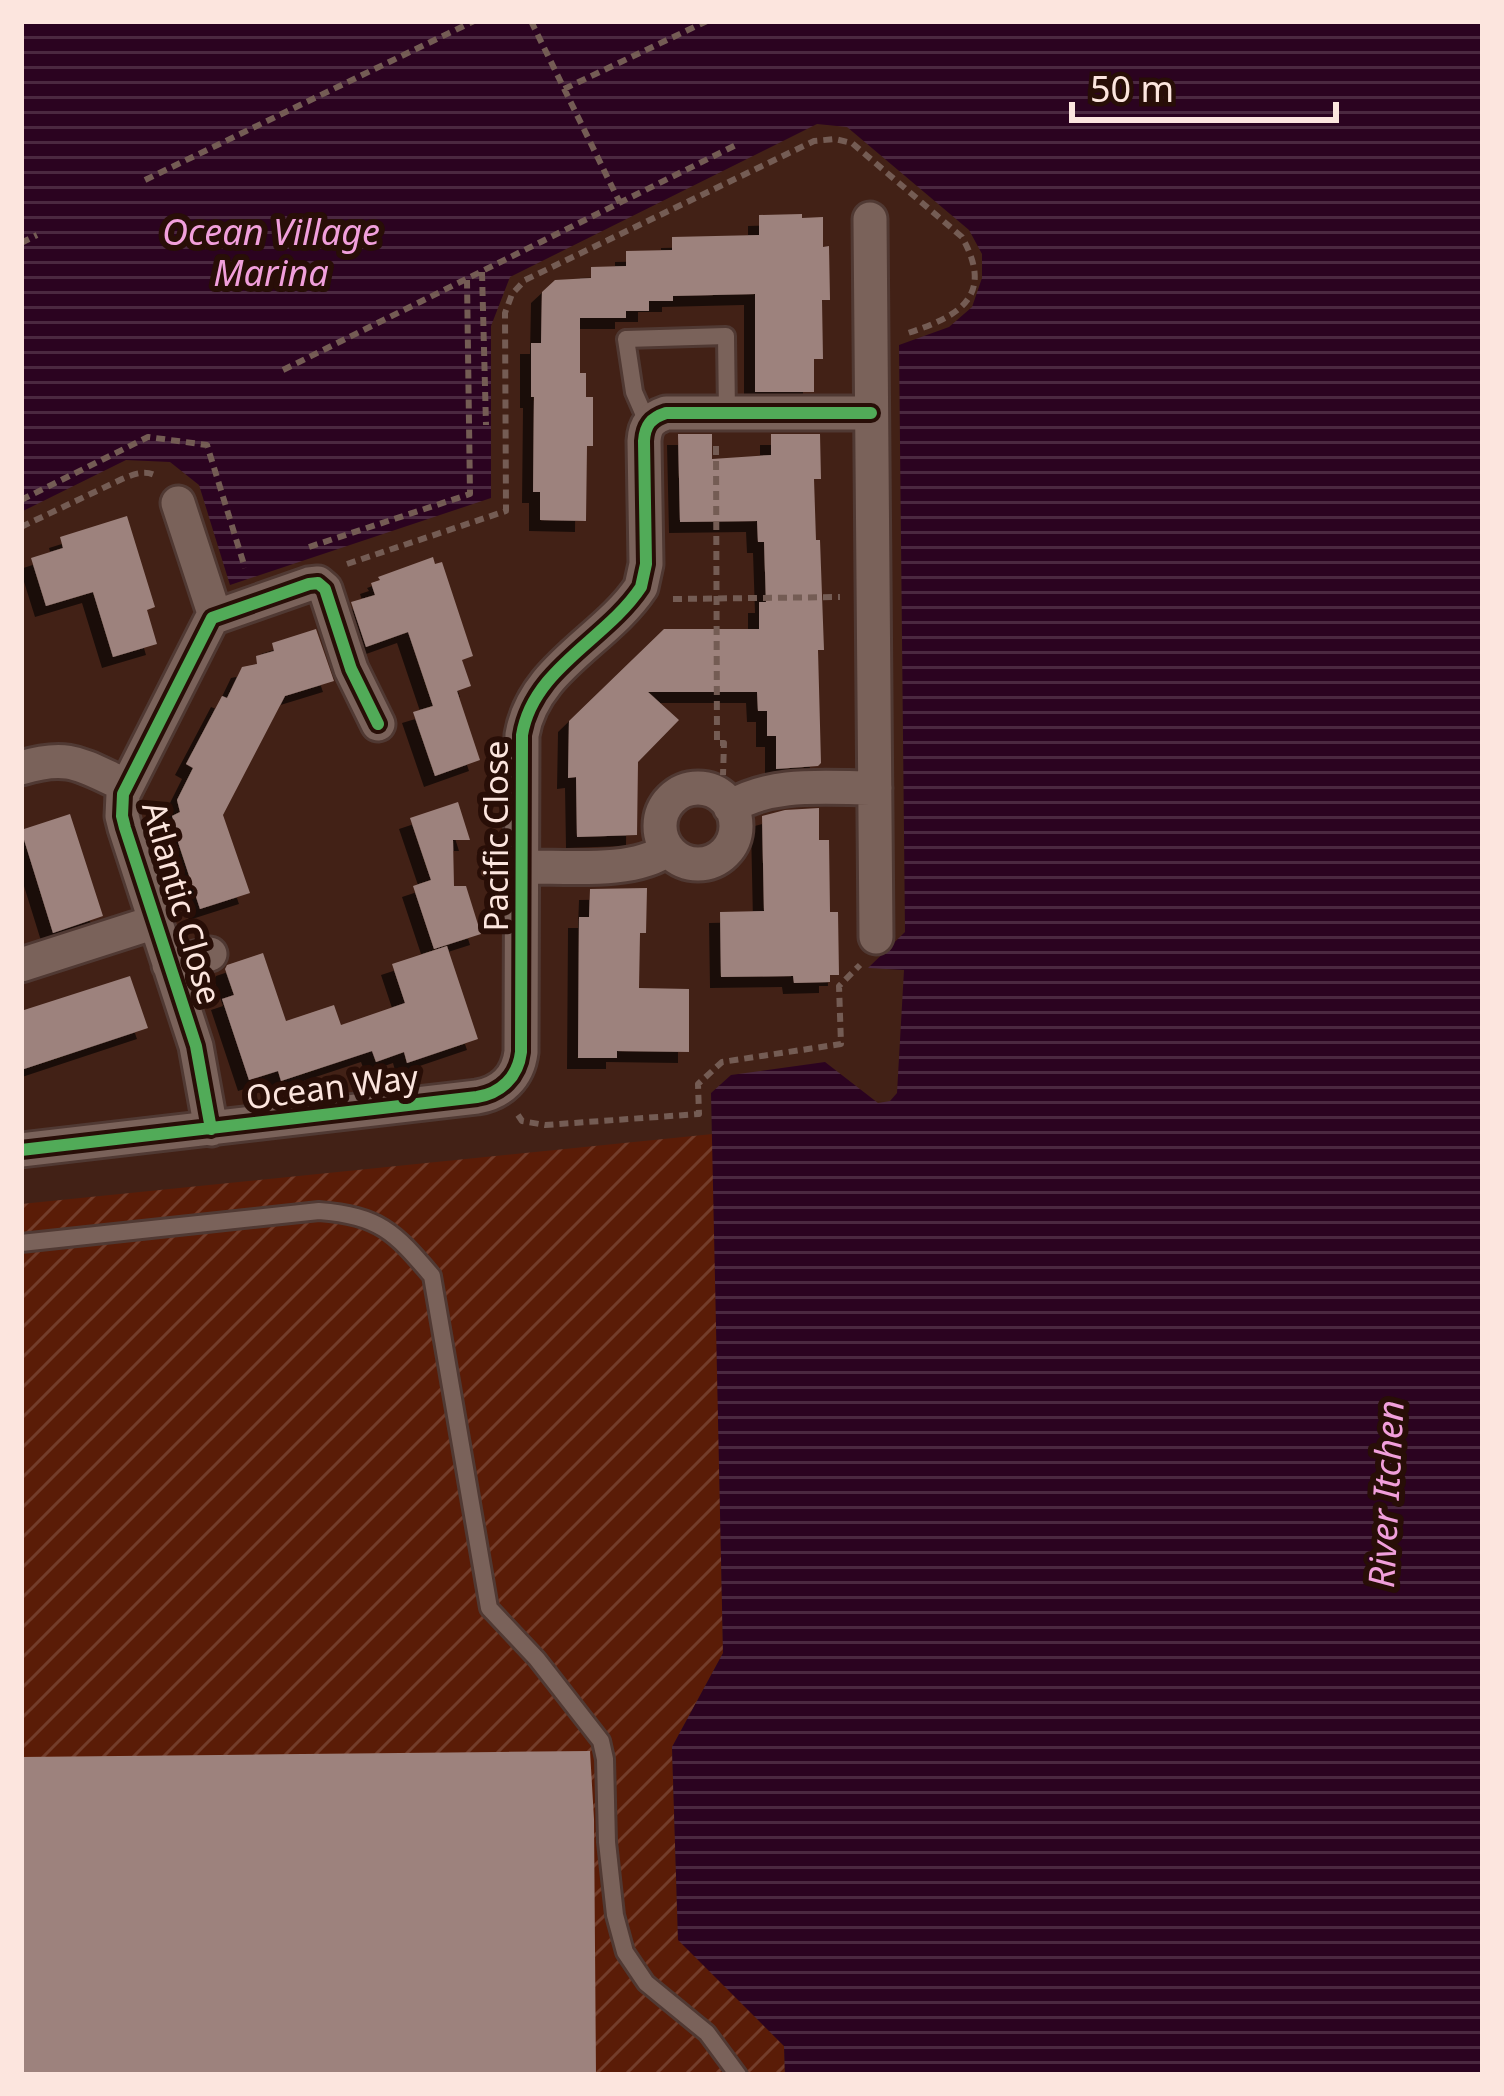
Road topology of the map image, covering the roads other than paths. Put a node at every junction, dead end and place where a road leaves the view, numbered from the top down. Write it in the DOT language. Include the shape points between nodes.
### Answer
graph roads {
  1 [pos="870,219"];
  2 [pos="872,412"];
  3 [pos="722,413"];
  4 [pos="648,424"];
  5 [pos="178,503"];
  6 [pos="215,616"];
  7 [pos="378,724"];
  8 [pos="21,768"];
  9 [pos="127,786"];
  10 [pos="875,788"];
  11 [pos="726,802"];
  12 [pos="668,849"];
  13 [pos="521,867"];
  14 [pos="155,922"];
  15 [pos="870,949"];
  16 [pos="210,954"];
  17 [pos="21,964"];
  18 [pos="169,965"];
  19 [pos="504,1085"];
  20 [pos="211,1129"];
  21 [pos="21,1150"];
  22 [pos="21,1243"];
  23 [pos="738,2075"];
  1 -- 2 [label="street"];
  2 -- 3 [label="street"];
  2 -- 10 [label="street"];
  3 -- 4 [label="street" via="666,413"];
  3 -- 4 [label="lane" via="725,336 626,339"];
  4 -- 13 [label="street, Pacific Close" via="645,574 632,599 529,708"];
  5 -- 6 [label="street"];
  6 -- 7 [label="street" via="318,584"];
  6 -- 9 [label="street, Atlantic Close"];
  8 -- 9 [label="street" via="68,761"];
  9 -- 14 [label="street, Atlantic Close" via="122,816"];
  10 -- 11 [label="street" via="774,789"];
  10 -- 15 [label="street"];
  11 -- 12 [label="street" via="698,788 667,804 660,830"];
  11 -- 12 [label="street" via="737,826 718,860 685,863"];
  12 -- 13 [label="street" via="627,865"];
  13 -- 19 [label="street, Pacific Close" via="521,1052"];
  14 -- 17 [label="street"];
  14 -- 18 [label="street, Atlantic Close"];
  16 -- 18 [label="street"];
  18 -- 20 [label="street, Atlantic Close" via="196,1046"];
  19 -- 20 [label="street, Ocean Way" via="477,1097"];
  20 -- 21 [label="street, Ocean Way"];
  22 -- 23 [label="lane" via="320,1210 355,1214 407,1246 432,1276 490,1609 601,1741 625,1952"];
}
